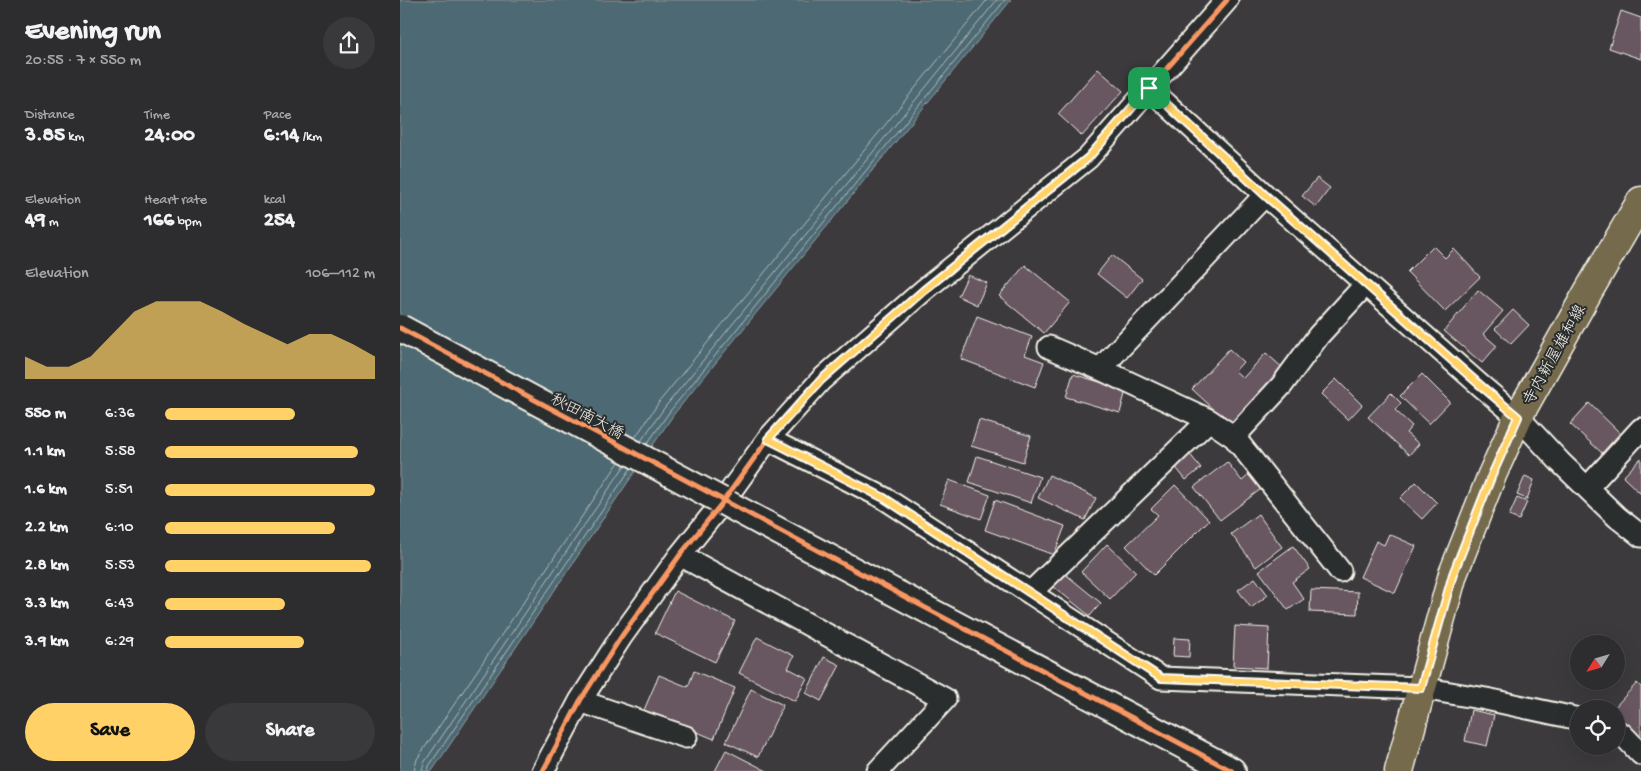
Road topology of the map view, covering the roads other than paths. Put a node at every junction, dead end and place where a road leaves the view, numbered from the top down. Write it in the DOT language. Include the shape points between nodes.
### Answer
graph roads {
  1 [pos="1227,0"];
  2 [pos="1149,88"];
  3 [pos="1265,195"];
  4 [pos="1641,201"];
  5 [pos="1366,284"];
  6 [pos="400,328"];
  7 [pos="1049,347"];
  8 [pos="1100,369"];
  9 [pos="1518,417"];
  10 [pos="1209,420"];
  11 [pos="1641,429"];
  12 [pos="1234,436"];
  13 [pos="768,439"];
  14 [pos="1587,488"];
  15 [pos="1641,536"];
  16 [pos="680,555"];
  17 [pos="1340,570"];
  18 [pos="1030,593"];
  19 [pos="1421,688"];
  20 [pos="580,701"];
  21 [pos="1570,717"];
  22 [pos="686,737"];
  23 [pos="1625,737"];
  24 [pos="1641,754"];
  25 [pos="543,771"];
  26 [pos="878,771"];
  27 [pos="1232,771"];
  28 [pos="1399,771"];
  1 -- 2 [label="street"];
  2 -- 3 [label="street"];
  2 -- 13 [label="street" via="1088,158 924,290 821,380"];
  3 -- 5 [label="street"];
  3 -- 8 [label="street"];
  4 -- 9 [label="main road, 寺内新屋雄和線"];
  5 -- 9 [label="street"];
  5 -- 12 [label="street" via="1319,335 1282,386"];
  6 -- 27 [label="street, 秋田南大橋, bridge"];
  7 -- 8 [label="street"];
  8 -- 10 [label="street"];
  9 -- 14 [label="street"];
  9 -- 19 [label="main road, 寺内新屋雄和線" via="1453,574"];
  10 -- 12 [label="street"];
  10 -- 18 [label="street"];
  11 -- 14 [label="street"];
  12 -- 17 [label="street"];
  13 -- 16 [label="street"];
  13 -- 18 [label="street" via="884,498"];
  14 -- 15 [label="street"];
  16 -- 20 [label="street" via="621,636"];
  16 -- 26 [label="street" via="945,699"];
  18 -- 19 [label="street" via="1161,678"];
  19 -- 21 [label="street"];
  19 -- 28 [label="main road, 寺内新屋雄和線"];
  20 -- 22 [label="street"];
  20 -- 25 [label="street"];
  23 -- 24 [label="street"];
}
